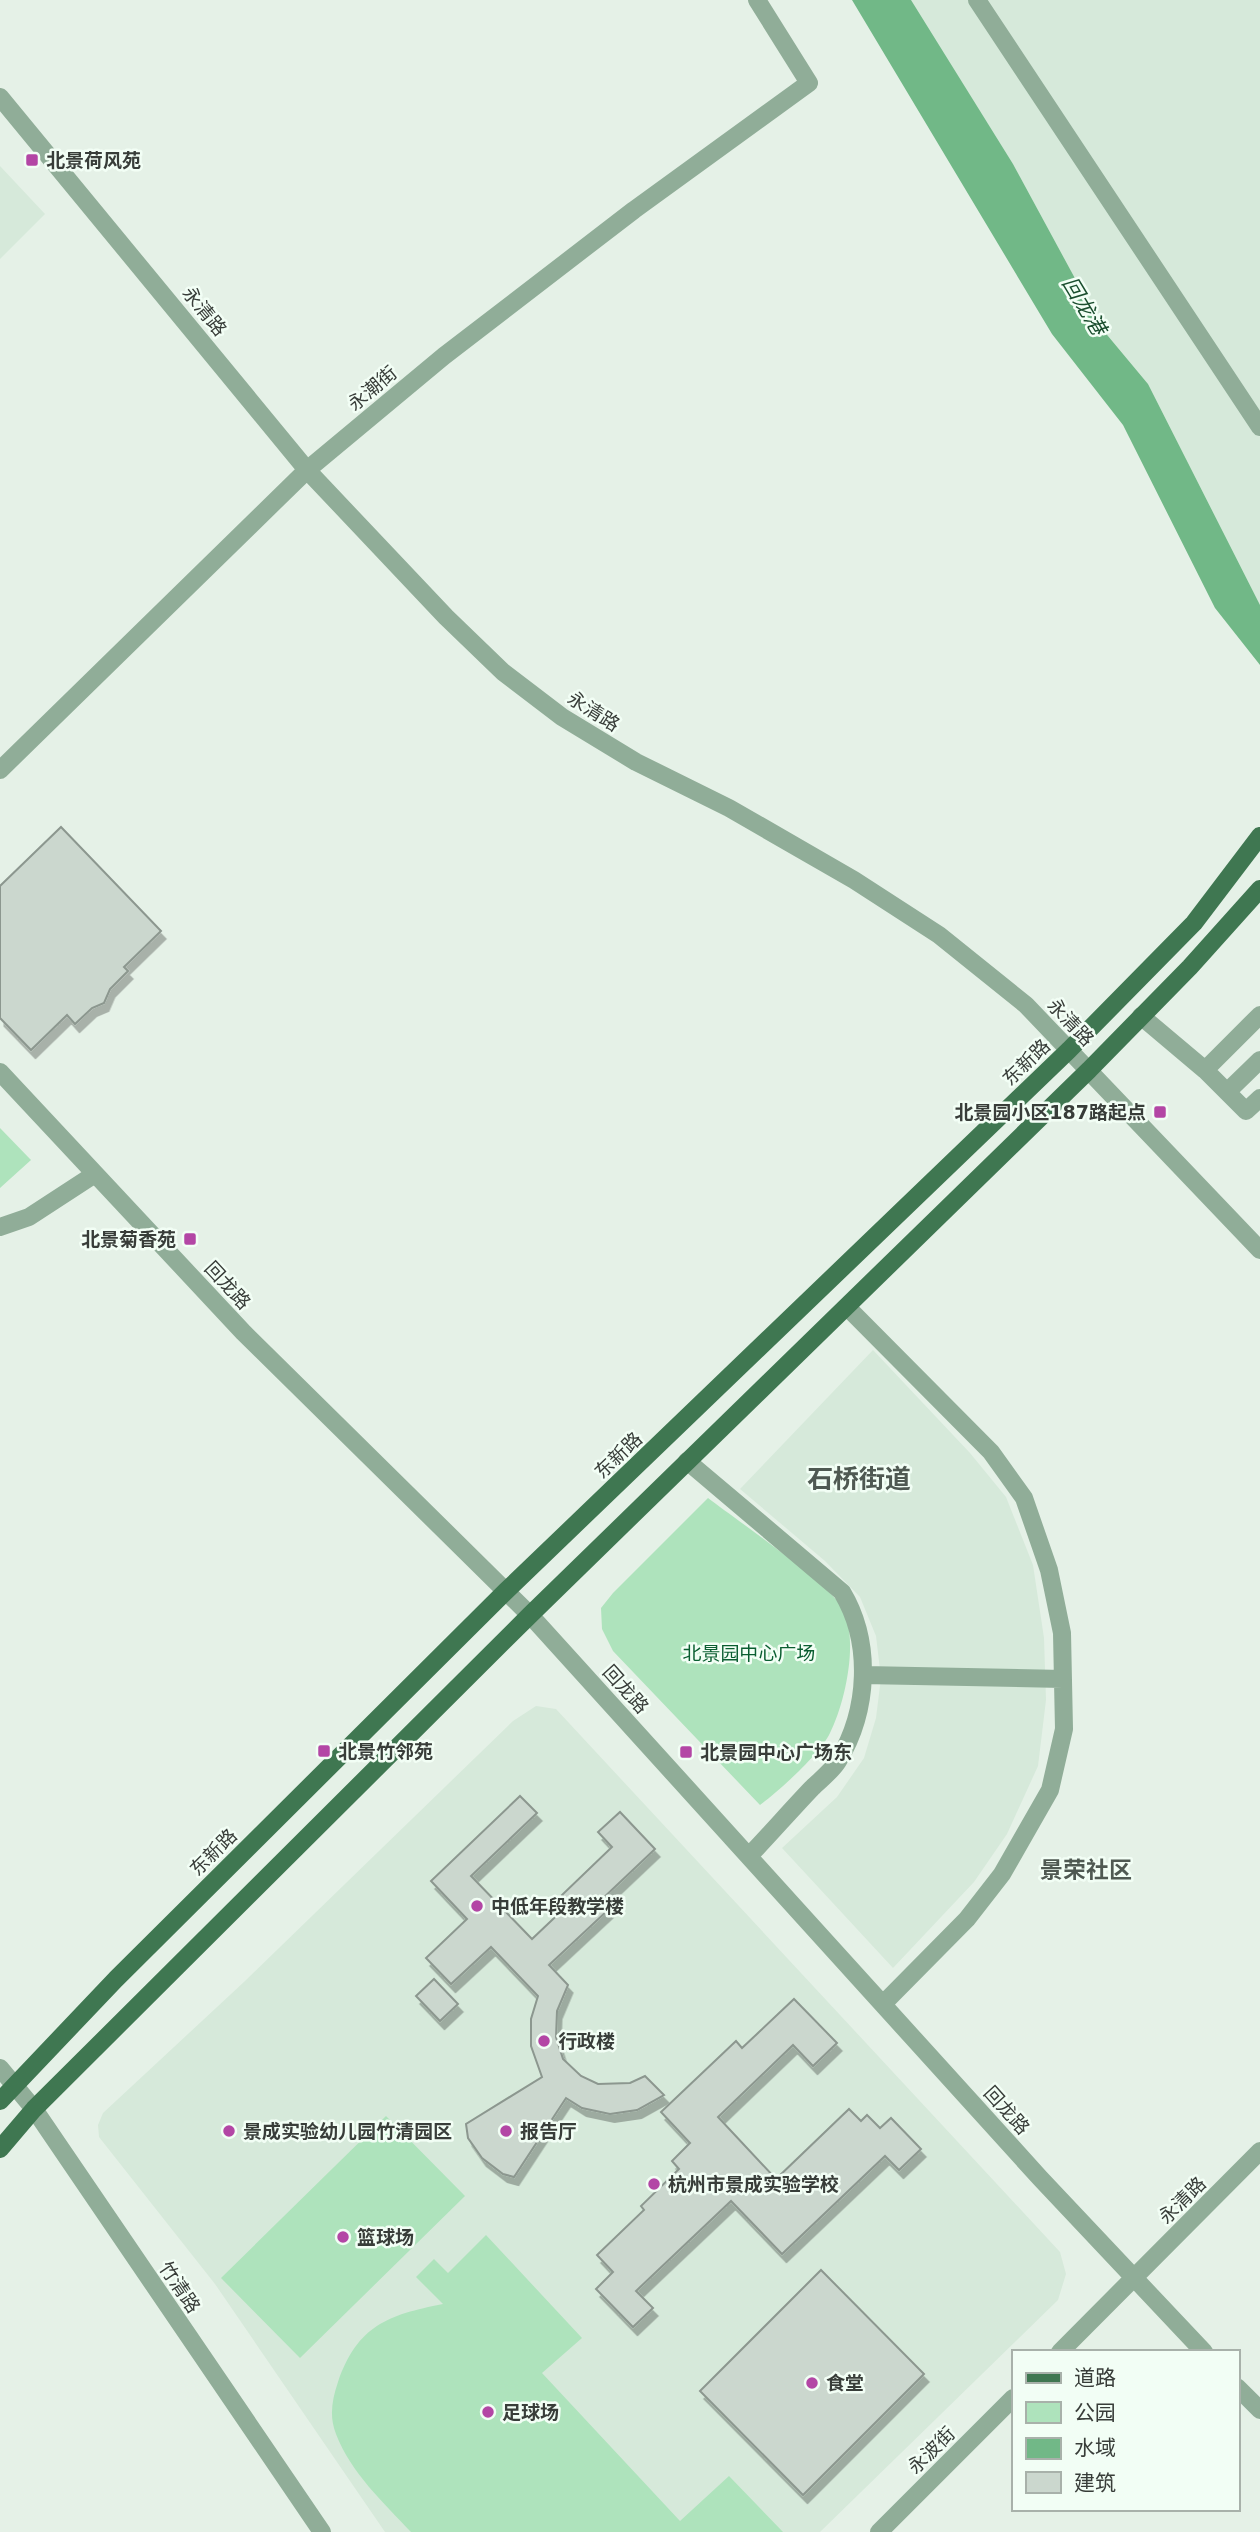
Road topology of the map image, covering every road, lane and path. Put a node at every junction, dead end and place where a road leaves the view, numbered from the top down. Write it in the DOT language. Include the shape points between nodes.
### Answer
graph roads {
  1 [pos="757,0"];
  2 [pos="977,0"];
  3 [pos="0,97"];
  4 [pos="1260,427"];
  5 [pos="307,470"];
  6 [pos="0,770"];
  7 [pos="1260,836"];
  8 [pos="1260,889"];
  9 [pos="1260,1015"];
  10 [pos="1141,1016"];
  11 [pos="1069,1050"];
  12 [pos="1260,1060"];
  13 [pos="1089,1070"];
  14 [pos="1205,1070"];
  15 [pos="0,1072"];
  16 [pos="1227,1092"];
  17 [pos="1260,1098"];
  18 [pos="95,1174"];
  19 [pos="0,1227"];
  20 [pos="1260,1250"];
  21 [pos="847,1307"];
  22 [pos="687,1461"];
  23 [pos="506,1591"];
  24 [pos="530,1615"];
  25 [pos="864,1675"];
  26 [pos="1063,1679"];
  27 [pos="750,1855"];
  28 [pos="883,2004"];
  29 [pos="0,2068"];
  30 [pos="13,2084"];
  31 [pos="0,2101"];
  32 [pos="34,2109"];
  33 [pos="0,2150"];
  34 [pos="1260,2151"];
  35 [pos="1133,2279"];
  36 [pos="1062,2350"];
  37 [pos="1202,2350"];
  38 [pos="1239,2388"];
  39 [pos="1012,2399"];
  40 [pos="1260,2410"];
  41 [pos="322,2532"];
  42 [pos="879,2532"];
  1 -- 5 [label="street, 永潮街" via="809,83 444,356"];
  2 -- 4 [label="street"];
  3 -- 5 [label="street, 永清路"];
  5 -- 6 [label="street, 永潮街"];
  5 -- 11 [label="street, 永清路" via="446,617 503,672 562,717 636,762 741,814 939,935 1026,1005"];
  7 -- 11 [label="main road, 东新路" via="1194,923"];
  8 -- 10 [label="main road"];
  9 -- 14 [label="street"];
  10 -- 13 [label="main road"];
  10 -- 14 [label="street"];
  11 -- 13 [label="street, 永清路"];
  11 -- 23 [label="main road, 东新路"];
  12 -- 16 [label="street"];
  13 -- 20 [label="street, 永清路"];
  13 -- 21 [label="main road"];
  14 -- 16 [label="street"];
  15 -- 18 [label="street, 回龙路"];
  16 -- 17 [label="street" via="1246,1111"];
  18 -- 19 [label="street" via="29,1217"];
  18 -- 23 [label="street, 回龙路" via="243,1332"];
  21 -- 22 [label="main road"];
  21 -- 26 [label="street" via="990,1452 1024,1498 1049,1570 1062,1633"];
  22 -- 24 [label="main road"];
  22 -- 25 [label="street" via="842,1592 855,1615"];
  23 -- 24 [label="street, 回龙路"];
  23 -- 30 [label="main road, 东新路"];
  24 -- 27 [label="street, 回龙路"];
  24 -- 32 [label="main road"];
  25 -- 26 [label="street"];
  25 -- 27 [label="street" via="858,1710 838,1761"];
  26 -- 28 [label="street" via="1064,1729 1050,1790 1002,1874 967,1919"];
  27 -- 28 [label="street, 回龙路"];
  28 -- 35 [label="street, 回龙路"];
  29 -- 30 [label="street, 竹清路"];
  30 -- 31 [label="main road, 东新路"];
  30 -- 32 [label="street, 竹清路"];
  32 -- 33 [label="main road"];
  32 -- 41 [label="street, 竹清路"];
  34 -- 35 [label="street, 永清路"];
  35 -- 36 [label="street"];
  35 -- 37 [label="street, 回龙路"];
  38 -- 40 [label="street"];
  39 -- 42 [label="street, 永波街"];
}
